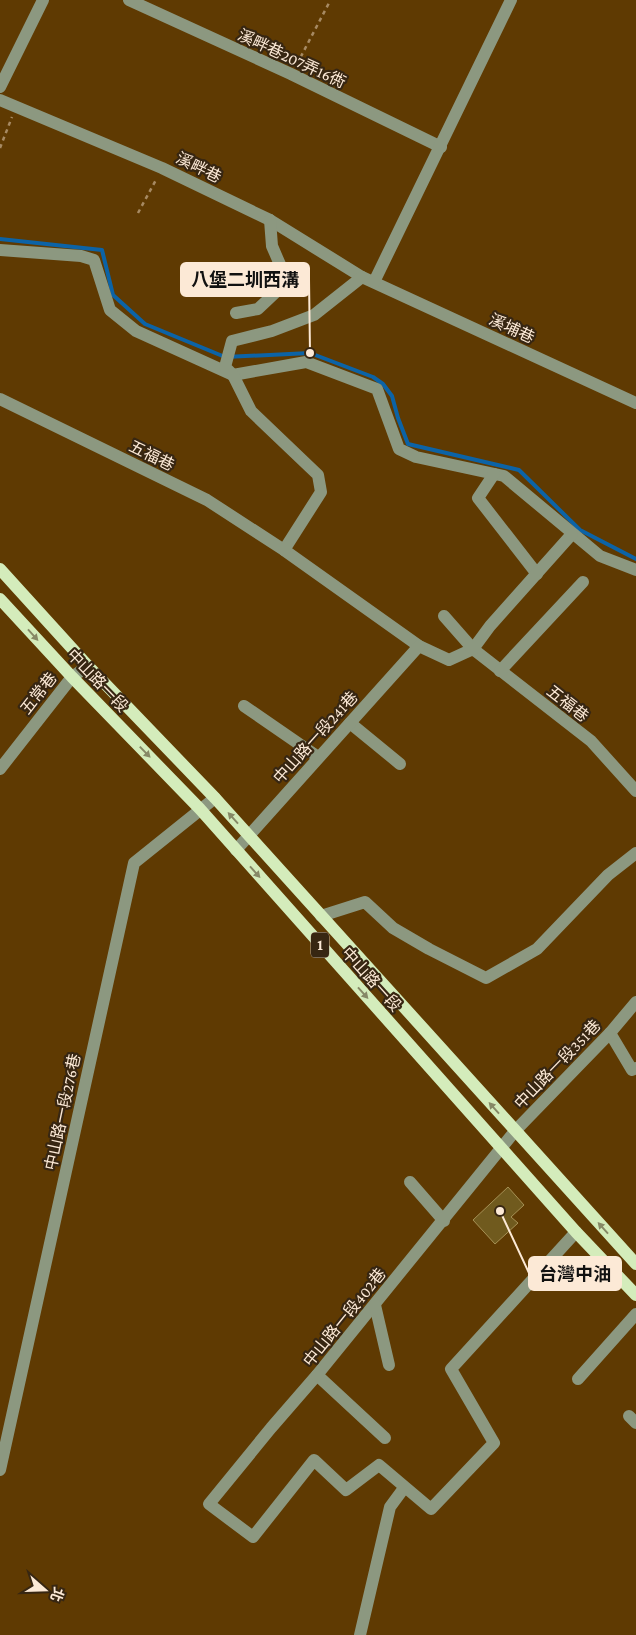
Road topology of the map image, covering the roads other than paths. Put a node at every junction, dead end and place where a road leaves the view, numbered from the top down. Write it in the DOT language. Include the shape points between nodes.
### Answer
graph roads {
  1 [pos="43,0"];
  2 [pos="129,0"];
  3 [pos="511,0"];
  4 [pos="0,87"];
  5 [pos="0,100"];
  6 [pos="441,147"];
  7 [pos="270,220"];
  8 [pos="0,250"];
  9 [pos="368,280"];
  10 [pos="236,313"];
  11 [pos="229,371"];
  12 [pos="0,399"];
  13 [pos="636,403"];
  14 [pos="494,474"];
  15 [pos="572,534"];
  16 [pos="284,550"];
  17 [pos="0,569"];
  18 [pos="636,570"];
  19 [pos="537,574"];
  20 [pos="583,582"];
  21 [pos="0,599"];
  22 [pos="444,616"];
  23 [pos="419,646"];
  24 [pos="473,649"];
  25 [pos="88,666"];
  26 [pos="500,670"];
  27 [pos="72,677"];
  28 [pos="244,706"];
  29 [pos="350,723"];
  30 [pos="318,757"];
  31 [pos="400,764"];
  32 [pos="0,769"];
  33 [pos="636,791"];
  34 [pos="215,798"];
  35 [pos="200,809"];
  36 [pos="249,836"];
  37 [pos="236,850"];
  38 [pos="636,853"];
  39 [pos="321,916"];
  40 [pos="636,1002"];
  41 [pos="610,1032"];
  42 [pos="636,1068"];
  43 [pos="515,1131"];
  44 [pos="502,1148"];
  45 [pos="410,1182"];
  46 [pos="444,1221"];
  47 [pos="576,1232"];
  48 [pos="636,1264"];
  49 [pos="636,1295"];
  50 [pos="375,1305"];
  51 [pos="636,1314"];
  52 [pos="389,1365"];
  53 [pos="317,1375"];
  54 [pos="578,1379"];
  55 [pos="385,1438"];
  56 [pos="0,1470"];
  57 [pos="404,1488"];
  58 [pos="360,1635"];
  1 -- 4 [label="street"];
  2 -- 6 [label="street, 溪畔巷207弄16衖"];
  3 -- 6 [label="street"];
  5 -- 7 [label="street, 溪畔巷" via="162,168"];
  6 -- 9 [label="street"];
  7 -- 9 [label="street, 溪畔巷"];
  7 -- 10 [label="street" via="272,246 285,276 275,293 258,309"];
  8 -- 11 [label="street" via="81,256 94,260 110,310 136,330"];
  9 -- 11 [label="street" via="314,315 272,331 232,341"];
  9 -- 13 [label="street, 溪埔巷"];
  11 -- 14 [label="street" via="306,362 368,385 376,389 399,449 416,457"];
  11 -- 16 [label="street" via="251,411 318,475 320,492"];
  12 -- 16 [label="street, 五福巷" via="207,500"];
  14 -- 15 [label="street" via="504,476"];
  14 -- 19 [label="street" via="478,498"];
  15 -- 18 [label="street" via="600,556"];
  15 -- 19 [label="street, 五福巷"];
  16 -- 23 [label="street, 五福巷"];
  17 -- 25 [label="main road, 中山路一段 / 1"];
  19 -- 24 [label="street, 五福巷"];
  20 -- 26 [label="street"];
  21 -- 27 [label="main road, 中山路一段 / 1, one-way"];
  22 -- 24 [label="street"];
  23 -- 24 [label="street, 五福巷" via="448,660"];
  23 -- 29 [label="street, 中山路一段241巷"];
  24 -- 26 [label="street, 五福巷"];
  25 -- 27 [label="street, 五常巷"];
  25 -- 34 [label="main road, 中山路一段 / 1"];
  26 -- 33 [label="street, 五福巷" via="591,741"];
  27 -- 32 [label="street, 五常巷"];
  27 -- 35 [label="main road, 中山路一段 / 1, one-way"];
  28 -- 30 [label="street"];
  29 -- 30 [label="street, 中山路一段241巷"];
  29 -- 31 [label="street"];
  30 -- 36 [label="street, 中山路一段241巷"];
  34 -- 35 [label="street, 中山路一段276巷"];
  36 -- 34 [label="main road, 中山路一段 / 1, one-way"];
  35 -- 37 [label="main road, 中山路一段 / 1"];
  35 -- 56 [label="street, 中山路一段276巷" via="134,863"];
  36 -- 37 [label="street, 中山路一段241巷"];
  36 -- 39 [label="main road, 中山路一段 / 1"];
  37 -- 44 [label="main road, 中山路一段 / 1, one-way"];
  38 -- 39 [label="street" via="608,875 538,949 486,978 393,928 365,902"];
  43 -- 39 [label="main road, 中山路一段 / 1, one-way"];
  40 -- 41 [label="street, 中山路一段351巷"];
  41 -- 42 [label="street" via="632,1070"];
  41 -- 43 [label="street, 中山路一段351巷"];
  43 -- 44 [label="street, 中山路一段351巷"];
  48 -- 43 [label="main road, 中山路一段 / 1, one-way"];
  44 -- 46 [label="street, 中山路一段402巷"];
  44 -- 47 [label="main road, 中山路一段 / 1"];
  45 -- 46 [label="street"];
  46 -- 50 [label="street, 中山路一段402巷"];
  47 -- 49 [label="main road, 中山路一段 / 1"];
  47 -- 57 [label="street" via="451,1369 494,1443 431,1509"];
  50 -- 52 [label="street"];
  50 -- 53 [label="street, 中山路一段402巷"];
  51 -- 54 [label="street"];
  53 -- 55 [label="street"];
  53 -- 57 [label="street, 中山路一段402巷" via="209,1504 253,1537 314,1460 346,1490 379,1465"];
  57 -- 58 [label="street" via="390,1507"];
}
